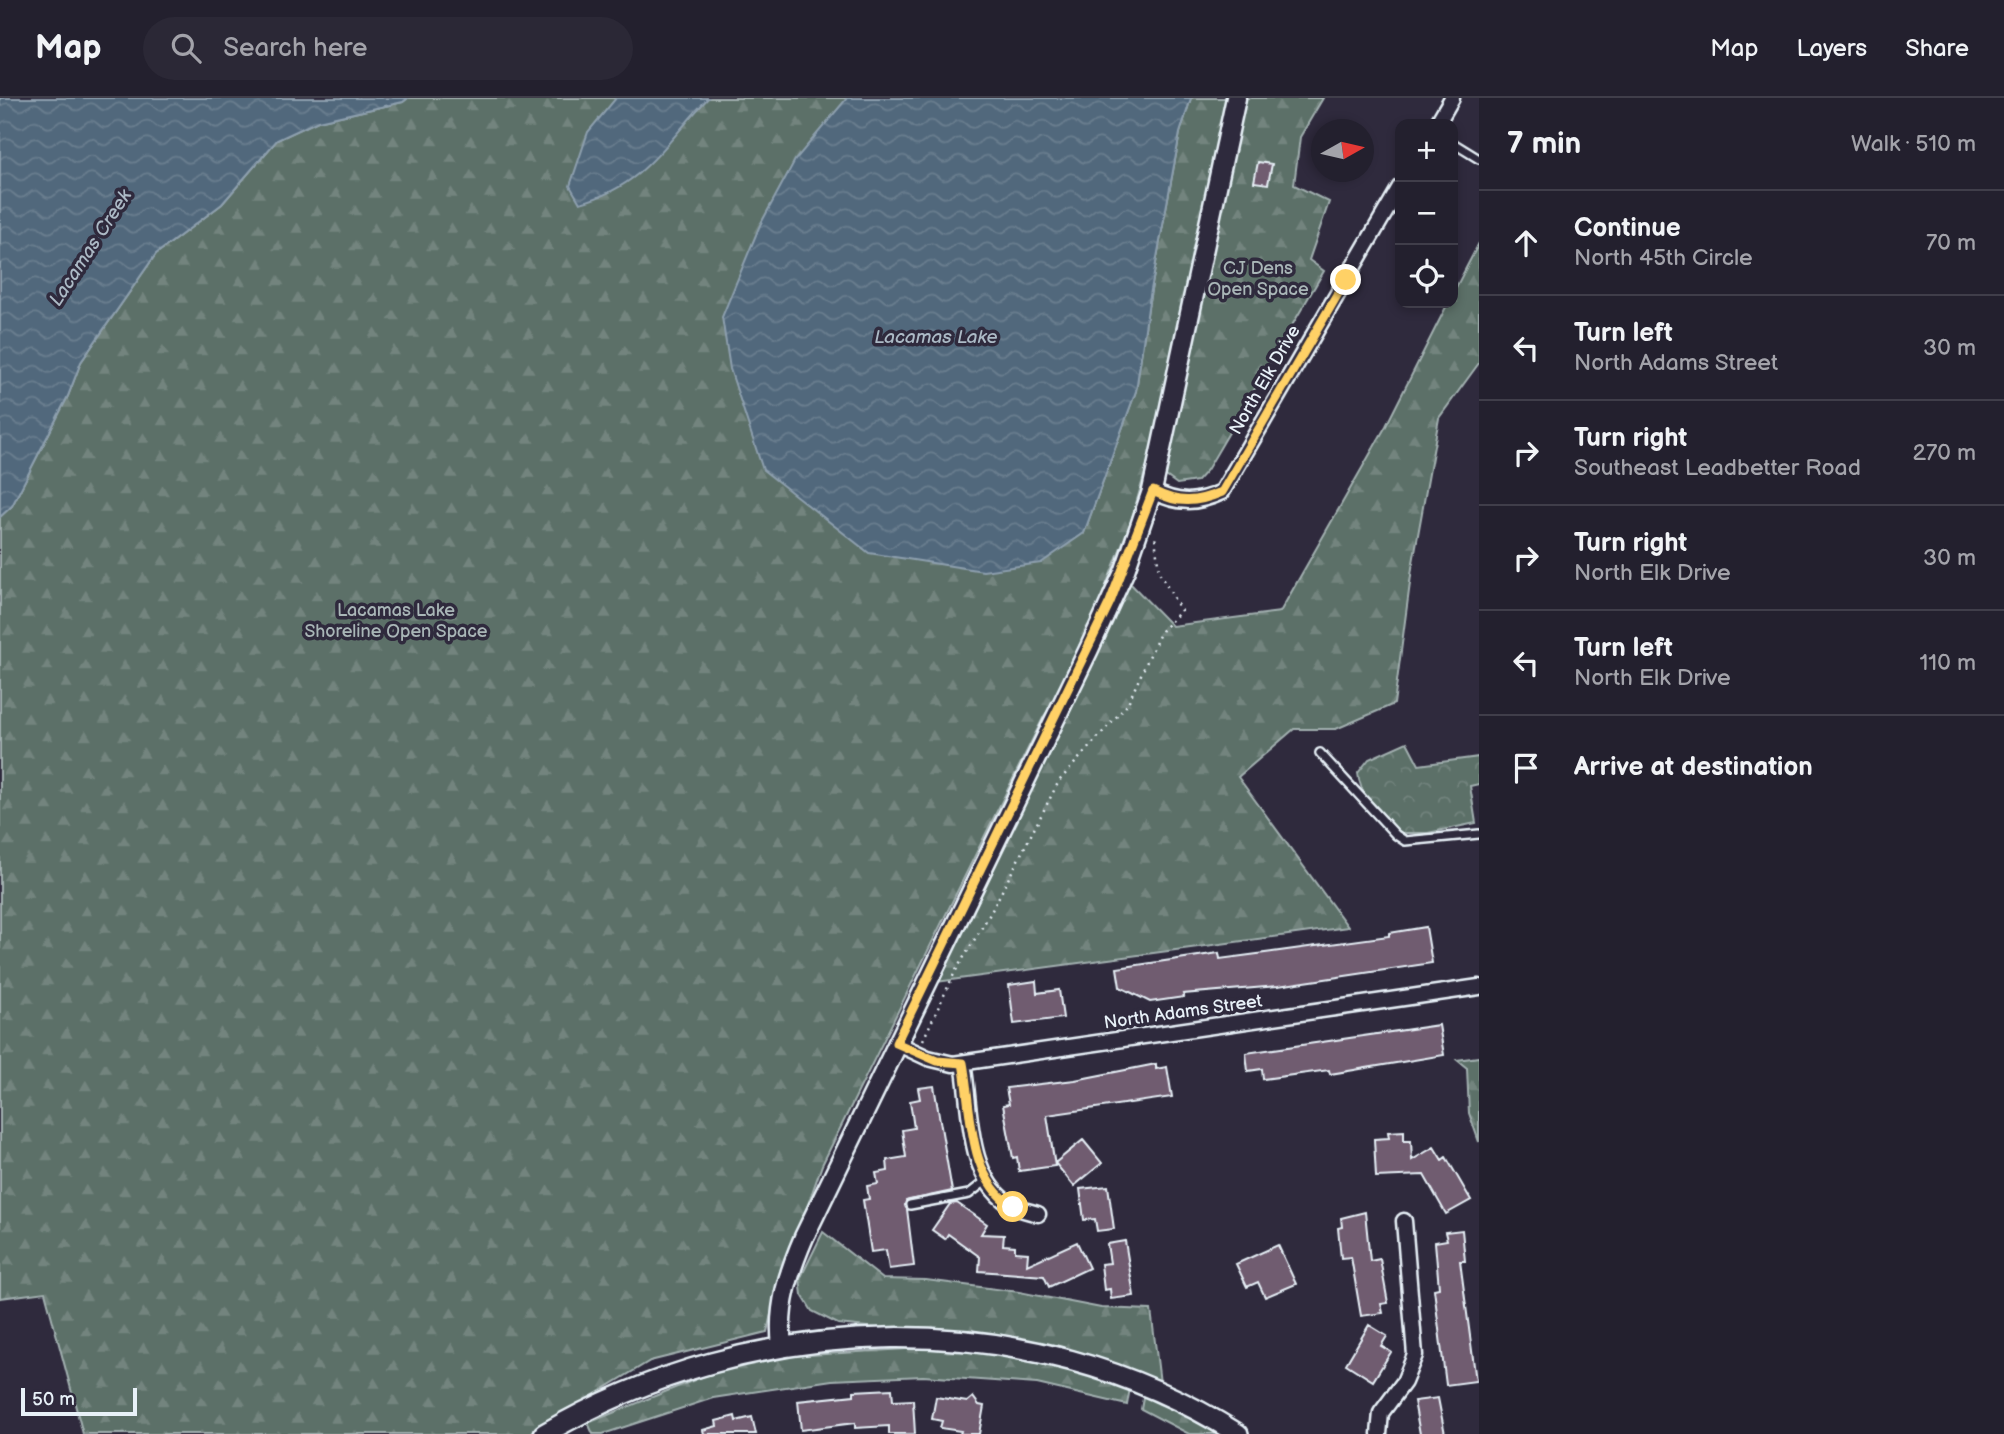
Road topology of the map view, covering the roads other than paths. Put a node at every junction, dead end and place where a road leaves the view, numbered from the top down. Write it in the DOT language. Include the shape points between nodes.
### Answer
graph roads {
  1 [pos="1236,98"];
  2 [pos="1452,98"];
  3 [pos="1440,119"];
  4 [pos="1458,146"];
  5 [pos="1479,159"];
  6 [pos="1395,196"];
  7 [pos="1153,491"];
  8 [pos="1320,753"];
  9 [pos="1479,834"];
  10 [pos="1479,987"];
  11 [pos="896,1043"];
  12 [pos="963,1063"];
  13 [pos="987,1180"];
  14 [pos="910,1205"];
  15 [pos="1038,1214"];
  16 [pos="1404,1221"];
  17 [pos="782,1345"];
  18 [pos="544,1434"];
  19 [pos="1238,1434"];
  20 [pos="1379,1434"];
  1 -- 7 [label="street"];
  2 -- 3 [label="street"];
  4 -- 5 [label="lane"];
  6 -- 7 [label="street, North Elk Drive" via="1222,492 1200,502 1172,501"];
  7 -- 11 [label="street" via="1089,649"];
  8 -- 9 [label="lane" via="1405,841"];
  10 -- 12 [label="street, North Adams Street"];
  11 -- 12 [label="street, North Adams Street" via="945,1063"];
  11 -- 17 [label="street" via="797,1254 779,1321"];
  12 -- 13 [label="street" via="977,1157"];
  13 -- 14 [label="lane" via="969,1194"];
  13 -- 15 [label="street" via="1005,1202"];
  16 -- 20 [label="street" via="1415,1355 1404,1382 1381,1413"];
  17 -- 18 [label="main road" via="692,1366 608,1400"];
  17 -- 19 [label="main road" via="925,1339 1025,1351 1147,1387"];
}
